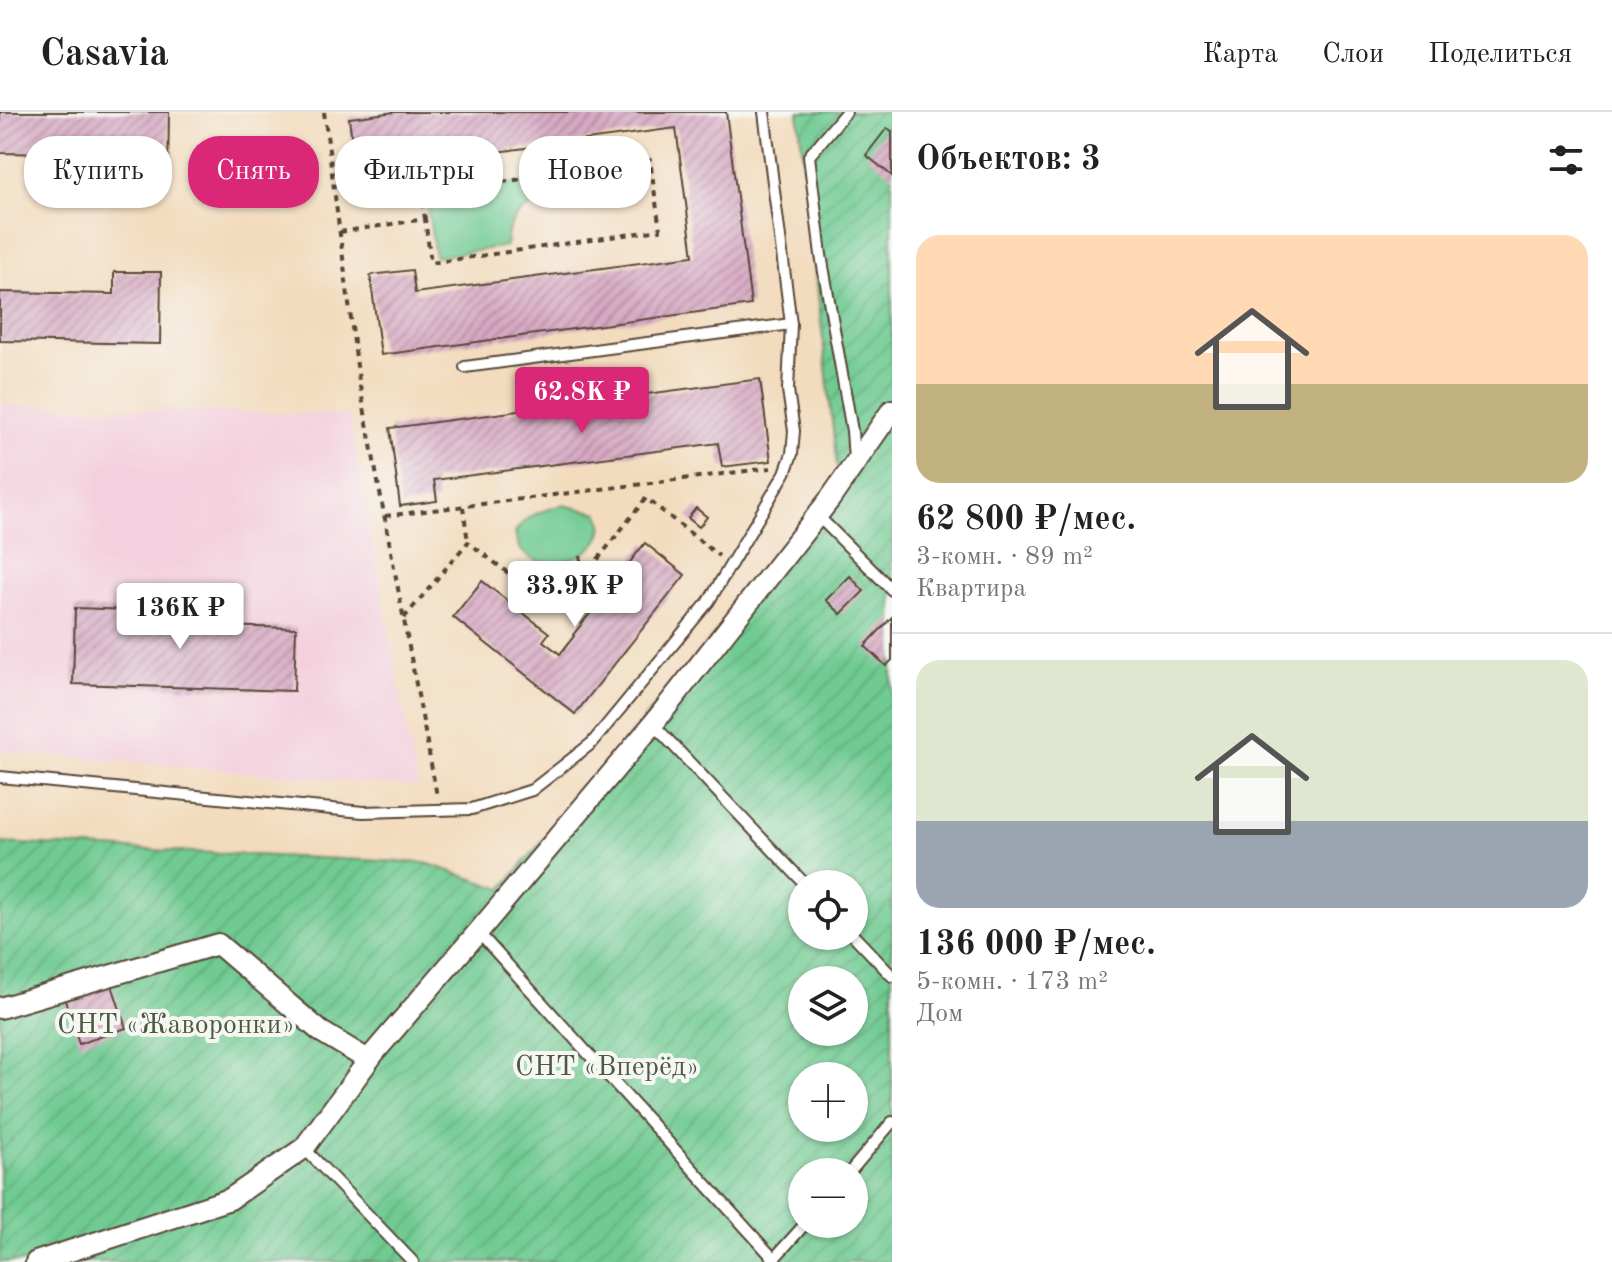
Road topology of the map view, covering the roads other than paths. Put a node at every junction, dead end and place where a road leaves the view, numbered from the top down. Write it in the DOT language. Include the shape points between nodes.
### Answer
graph roads {
  1 [pos="764,112"];
  2 [pos="846,112"];
  3 [pos="791,324"];
  4 [pos="465,367"];
  5 [pos="892,410"];
  6 [pos="855,462"];
  7 [pos="817,514"];
  8 [pos="892,590"];
  9 [pos="653,724"];
  10 [pos="0,777"];
  11 [pos="792,870"];
  12 [pos="478,932"];
  13 [pos="867,950"];
  14 [pos="892,976"];
  15 [pos="0,1008"];
  16 [pos="368,1060"];
  17 [pos="892,1122"];
  18 [pos="304,1148"];
  19 [pos="862,1158"];
  20 [pos="793,1238"];
  21 [pos="773,1261"];
  22 [pos="36,1262"];
  23 [pos="413,1262"];
  1 -- 3 [label="lane"];
  2 -- 6 [label="lane" via="809,156"];
  3 -- 4 [label="lane"];
  3 -- 10 [label="lane" via="788,390 794,431 788,466 709,601 592,743 532,790 472,809 363,812"];
  5 -- 6 [label="street"];
  6 -- 7 [label="street"];
  7 -- 8 [label="lane"];
  7 -- 9 [label="street"];
  9 -- 11 [label="lane"];
  9 -- 12 [label="street"];
  12 -- 16 [label="street"];
  12 -- 21 [label="lane"];
  13 -- 14 [label="lane"];
  15 -- 16 [label="street" via="218,944 320,1031"];
  16 -- 18 [label="street"];
  17 -- 19 [label="lane"];
  18 -- 22 [label="street" via="230,1199"];
  18 -- 23 [label="lane"];
  20 -- 21 [label="lane"];
}
